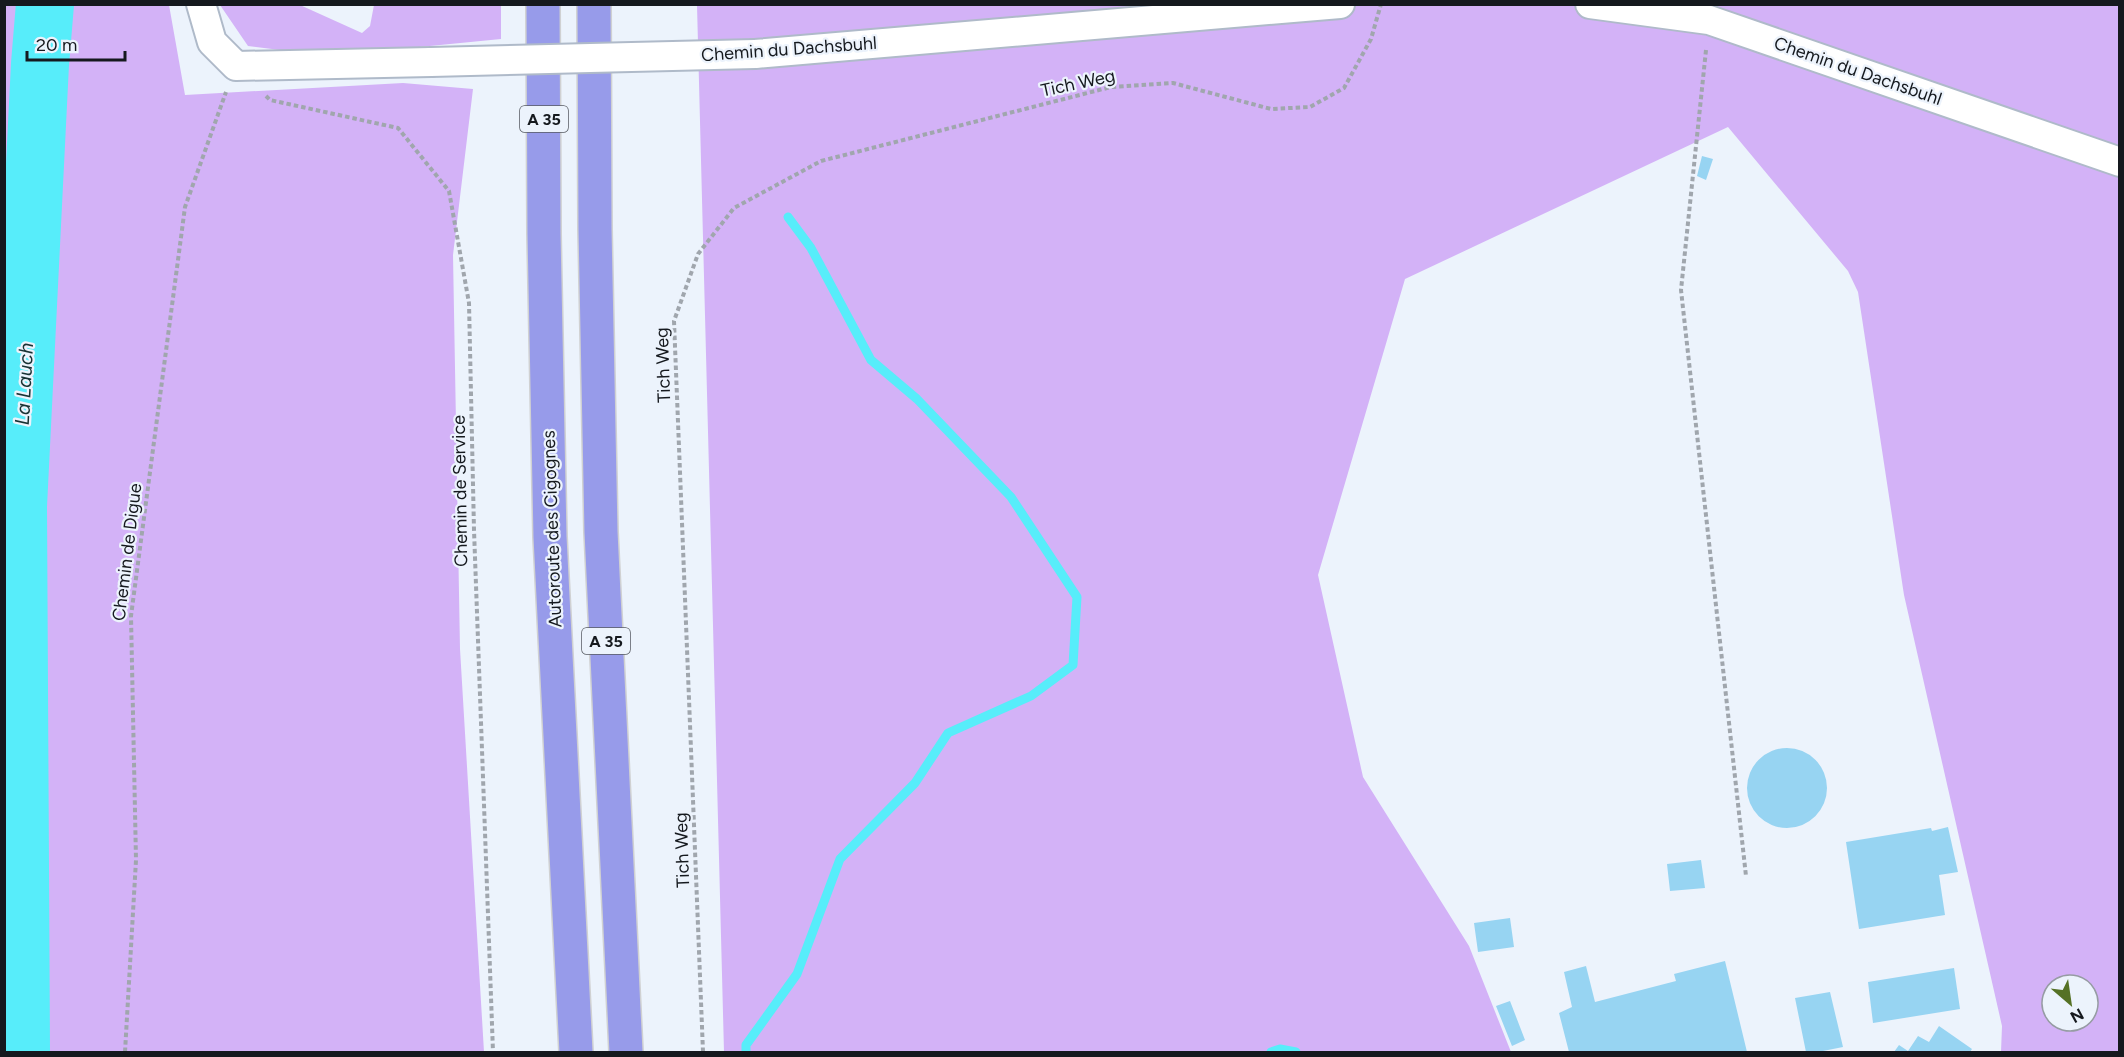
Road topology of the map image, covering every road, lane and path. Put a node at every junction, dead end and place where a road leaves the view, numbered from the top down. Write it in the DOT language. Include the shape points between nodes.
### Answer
graph roads {
  1 [pos="201,4"];
  2 [pos="543,4"];
  3 [pos="594,4"];
  4 [pos="1340,4"];
  5 [pos="1381,4"];
  6 [pos="1590,4"];
  7 [pos="1709,20"];
  8 [pos="236,66"];
  9 [pos="2120,162"];
  10 [pos="1746,876"];
  11 [pos="125,1053"];
  12 [pos="493,1053"];
  13 [pos="576,1053"];
  14 [pos="626,1053"];
  15 [pos="703,1053"];
  1 -- 8 [label="street" via="212,42"];
  2 -- 13 [label="highway, Autoroute des Cigognes / A 35" via="550,537"];
  3 -- 14 [label="highway, A 35" via="601,532"];
  4 -- 8 [label="street, Chemin du Dachsbuhl, bridge" via="755,54"];
  5 -- 15 [label="path, Tich Weg" via="1371,39 1344,88 1310,107 1271,109 1173,83 1111,87 821,161 734,208 698,254 674,321"];
  6 -- 7 [label="street, Chemin du Dachsbuhl"];
  7 -- 9 [label="street, Chemin du Dachsbuhl"];
  7 -- 10 [label="path" via="1681,290"];
  8 -- 11 [label="path, Chemin de Digue" via="185,207 131,616 136,860"];
  8 -- 12 [label="path, Chemin de Service" via="270,100 398,128 449,191 469,303"];
}
